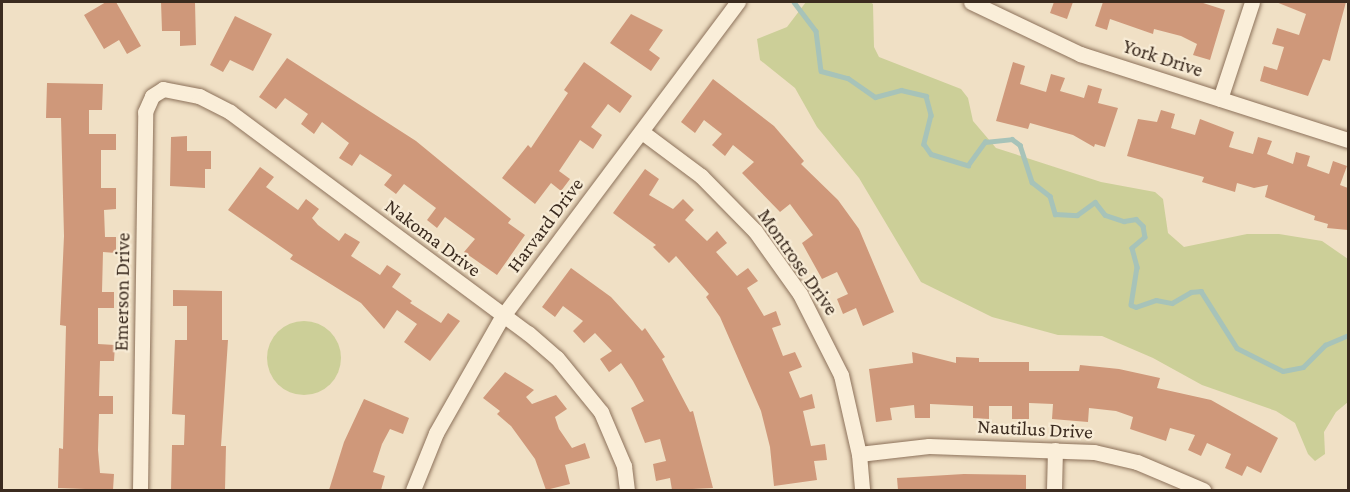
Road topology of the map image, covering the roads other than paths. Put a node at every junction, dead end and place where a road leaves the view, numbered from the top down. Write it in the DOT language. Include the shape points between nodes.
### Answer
graph roads {
  1 [pos="738,2"];
  2 [pos="971,2"];
  3 [pos="1252,2"];
  4 [pos="152,96"];
  5 [pos="1220,99"];
  6 [pos="642,132"];
  7 [pos="1348,140"];
  8 [pos="502,316"];
  9 [pos="1055,450"];
  10 [pos="859,454"];
  11 [pos="140,490"];
  12 [pos="413,490"];
  13 [pos="627,490"];
  14 [pos="862,490"];
  15 [pos="1054,490"];
  16 [pos="1203,490"];
  1 -- 6 [label="street, Harvard Drive"];
  2 -- 5 [label="street, York Drive" via="1080,54"];
  3 -- 5 [label="street"];
  4 -- 8 [label="street, Nakoma Drive" via="163,89 175,89 200,96 230,112"];
  4 -- 11 [label="street, Emerson Drive" via="145,112"];
  5 -- 7 [label="street, York Drive"];
  6 -- 8 [label="street, Harvard Drive"];
  6 -- 10 [label="street, Montrose Drive" via="701,176 748,224 800,294 841,375"];
  8 -- 12 [label="street, Harvard Drive" via="436,433"];
  8 -- 13 [label="street, Nakoma Drive" via="557,358 601,412 624,466"];
  9 -- 10 [label="street, Nautilus Drive" via="928,446"];
  9 -- 15 [label="street"];
  9 -- 16 [label="street, Nautilus Drive" via="1127,459"];
  10 -- 14 [label="street, Montrose Drive"];
}
